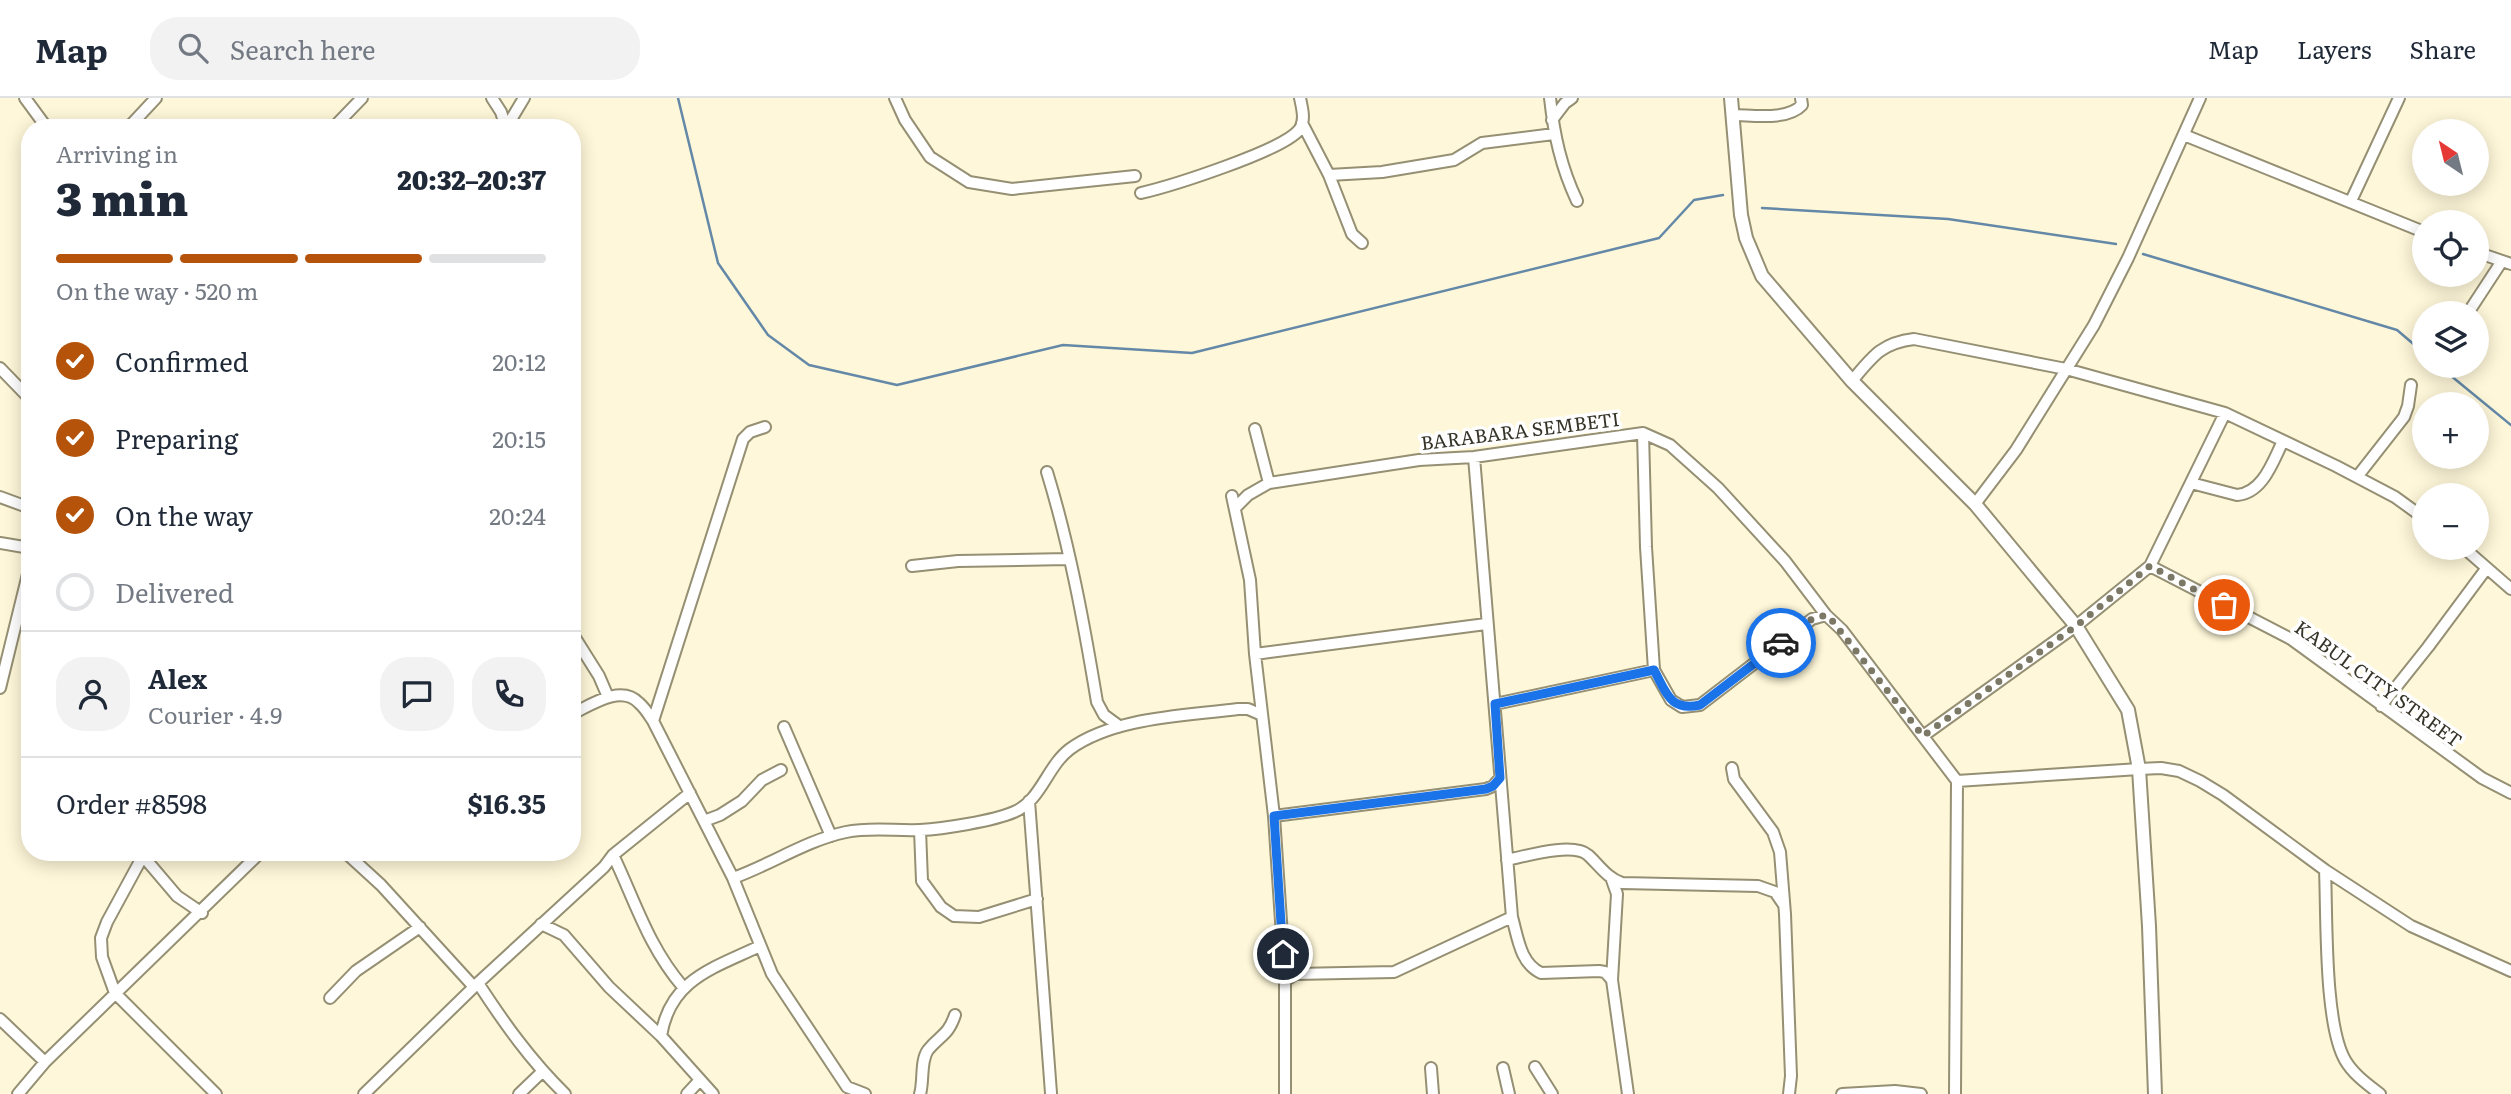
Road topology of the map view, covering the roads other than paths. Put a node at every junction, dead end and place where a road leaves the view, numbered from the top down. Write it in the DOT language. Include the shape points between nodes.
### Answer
graph roads {
  1 [pos="24,98"];
  2 [pos="156,98"];
  3 [pos="362,98"];
  4 [pos="492,98"];
  5 [pos="524,98"];
  6 [pos="895,98"];
  7 [pos="1300,98"];
  8 [pos="1550,98"];
  9 [pos="1572,98"];
  10 [pos="1731,98"];
  11 [pos="1801,98"];
  12 [pos="2200,98"];
  13 [pos="2399,98"];
  14 [pos="1732,115"];
  15 [pos="40,119"];
  16 [pos="136,119"];
  17 [pos="342,119"];
  18 [pos="503,119"];
  19 [pos="511,119"];
  20 [pos="1552,120"];
  21 [pos="1302,123"];
  22 [pos="1554,134"];
  23 [pos="2184,135"];
  24 [pos="1135,176"];
  25 [pos="1329,176"];
  26 [pos="1141,193"];
  27 [pos="1577,201"];
  28 [pos="2351,201"];
  29 [pos="2412,227"];
  30 [pos="1362,243"];
  31 [pos="2489,256"];
  32 [pos="2507,262"];
  33 [pos="2477,301"];
  34 [pos="0,368"];
  35 [pos="2066,369"];
  36 [pos="1852,381"];
  37 [pos="2411,385"];
  38 [pos="21,389"];
  39 [pos="2225,413"];
  40 [pos="765,427"];
  41 [pos="1255,429"];
  42 [pos="1643,433"];
  43 [pos="2283,441"];
  44 [pos="1474,457"];
  45 [pos="1047,472"];
  46 [pos="2357,477"];
  47 [pos="1269,483"];
  48 [pos="2191,483"];
  49 [pos="0,497"];
  50 [pos="1975,504"];
  51 [pos="21,505"];
  52 [pos="2412,509"];
  53 [pos="0,542"];
  54 [pos="21,546"];
  55 [pos="1068,559"];
  56 [pos="2476,560"];
  57 [pos="912,566"];
  58 [pos="2150,566"];
  59 [pos="2486,569"];
  60 [pos="2511,589"];
  61 [pos="1826,615"];
  62 [pos="21,620"];
  63 [pos="1486,624"];
  64 [pos="2076,626"];
  65 [pos="581,647"];
  66 [pos="1255,654"];
  67 [pos="1654,670"];
  68 [pos="0,688"];
  69 [pos="608,697"];
  70 [pos="1495,704"];
  71 [pos="2381,706"];
  72 [pos="581,710"];
  73 [pos="1262,715"];
  74 [pos="653,721"];
  75 [pos="1119,726"];
  76 [pos="784,727"];
  77 [pos="1923,736"];
  78 [pos="1731,768"];
  79 [pos="2139,769"];
  80 [pos="781,770"];
  81 [pos="1500,778"];
  82 [pos="1957,781"];
  83 [pos="690,793"];
  84 [pos="2511,793"];
  85 [pos="1029,801"];
  86 [pos="1274,816"];
  87 [pos="704,821"];
  88 [pos="920,830"];
  89 [pos="831,836"];
  90 [pos="613,855"];
  91 [pos="1507,860"];
  92 [pos="140,861"];
  93 [pos="150,861"];
  94 [pos="252,861"];
  95 [pos="355,861"];
  96 [pos="2325,870"];
  97 [pos="733,878"];
  98 [pos="1612,880"];
  99 [pos="1037,899"];
  100 [pos="1784,906"];
  101 [pos="202,913"];
  102 [pos="1512,918"];
  103 [pos="541,923"];
  104 [pos="420,927"];
  105 [pos="760,946"];
  106 [pos="2511,971"];
  107 [pos="1612,980"];
  108 [pos="1285,981"];
  109 [pos="476,985"];
  110 [pos="683,987"];
  111 [pos="116,993"];
  112 [pos="330,998"];
  113 [pos="955,1015"];
  114 [pos="0,1019"];
  115 [pos="662,1036"];
  116 [pos="45,1062"];
  117 [pos="1431,1068"];
  118 [pos="1503,1068"];
  119 [pos="1535,1068"];
  120 [pos="542,1072"];
  121 [pos="700,1080"];
  122 [pos="844,1090"];
  123 [pos="18,1094"];
  124 [pos="216,1094"];
  125 [pos="364,1094"];
  126 [pos="519,1094"];
  127 [pos="565,1094"];
  128 [pos="687,1094"];
  129 [pos="713,1094"];
  130 [pos="865,1094"];
  131 [pos="920,1094"];
  132 [pos="1043,1094"];
  133 [pos="1054,1094"];
  134 [pos="1285,1094"];
  135 [pos="1433,1094"];
  136 [pos="1509,1094"];
  137 [pos="1552,1094"];
  138 [pos="1628,1094"];
  139 [pos="1789,1094"];
  140 [pos="1842,1094"];
  141 [pos="1921,1094"];
  142 [pos="1955,1094"];
  143 [pos="2155,1094"];
  144 [pos="2380,1094"];
  1 -- 15 [label="street"];
  2 -- 16 [label="street"];
  3 -- 17 [label="street"];
  4 -- 18 [label="street"];
  5 -- 19 [label="street"];
  6 -- 24 [label="street" via="930,157 969,183 1012,189"];
  7 -- 21 [label="street"];
  8 -- 20 [label="street"];
  9 -- 20 [label="street"];
  10 -- 14 [label="street"];
  11 -- 14 [label="street" via="1802,105 1787,114"];
  12 -- 23 [label="street"];
  13 -- 28 [label="street"];
  14 -- 36 [label="street" via="1741,215 1762,276"];
  20 -- 22 [label="street"];
  21 -- 25 [label="street"];
  21 -- 26 [label="street" via="1280,144"];
  22 -- 25 [label="street" via="1482,143 1454,160"];
  22 -- 27 [label="street"];
  23 -- 28 [label="street"];
  23 -- 35 [label="street" via="2094,325"];
  25 -- 30 [label="street" via="1352,234"];
  28 -- 29 [label="street"];
  31 -- 32 [label="street"];
  32 -- 33 [label="street"];
  34 -- 38 [label="street"];
  35 -- 36 [label="street" via="1914,339 1895,341 1875,354"];
  35 -- 39 [label="street"];
  35 -- 50 [label="street" via="2016,450"];
  36 -- 50 [label="street"];
  37 -- 46 [label="street" via="2404,417"];
  39 -- 43 [label="street"];
  39 -- 48 [label="street"];
  40 -- 74 [label="street" via="743,439"];
  41 -- 47 [label="street"];
  42 -- 44 [label="street, BARABARA SEMBETI"];
  42 -- 61 [label="street, BARABARA SEMBETI" via="1670,445 1718,488 1785,561"];
  42 -- 67 [label="street"];
  43 -- 46 [label="street"];
  43 -- 48 [label="street" via="2254,490 2237,495"];
  44 -- 47 [label="street, BARABARA SEMBETI" via="1419,460"];
  44 -- 63 [label="street"];
  45 -- 55 [label="street"];
  46 -- 52 [label="street"];
  47 -- 66 [label="street, BARABARA SEMBETI" via="1233,502 1250,580"];
  48 -- 58 [label="street"];
  49 -- 51 [label="street"];
  50 -- 64 [label="street"];
  53 -- 54 [label="street"];
  55 -- 57 [label="street"];
  55 -- 75 [label="street" via="1097,702 1104,715"];
  56 -- 59 [label="street"];
  58 -- 64 [label="street"];
  58 -- 71 [label="street, KABUL CITY STREET" via="2291,639"];
  59 -- 60 [label="street"];
  59 -- 71 [label="street"];
  61 -- 67 [label="street" via="1812,619 1700,705 1677,705"];
  61 -- 77 [label="street, BARABARA SEMBETI"];
  62 -- 68 [label="street"];
  63 -- 66 [label="street"];
  63 -- 70 [label="street"];
  64 -- 77 [label="street"];
  64 -- 79 [label="street" via="2129,710"];
  65 -- 69 [label="street"];
  66 -- 73 [label="street, BARABARA SEMBETI"];
  67 -- 70 [label="street"];
  69 -- 72 [label="street"];
  69 -- 74 [label="street" via="621,694 638,701"];
  70 -- 81 [label="street"];
  71 -- 84 [label="street, KABUL CITY STREET" via="2482,778"];
  73 -- 75 [label="street" via="1238,709"];
  73 -- 86 [label="street, BARABARA SEMBETI"];
  74 -- 83 [label="street"];
  75 -- 85 [label="street" via="1067,751"];
  76 -- 89 [label="street"];
  77 -- 82 [label="street, BARABARA SEMBETI"];
  78 -- 100 [label="street" via="1777,842"];
  79 -- 82 [label="street"];
  79 -- 96 [label="street" via="2170,770 2200,781"];
  79 -- 143 [label="street"];
  80 -- 87 [label="street" via="762,780 742,801"];
  81 -- 86 [label="street" via="1486,789"];
  81 -- 91 [label="street"];
  82 -- 142 [label="street"];
  83 -- 87 [label="street"];
  83 -- 90 [label="street"];
  85 -- 88 [label="street" via="1014,812"];
  85 -- 99 [label="street"];
  86 -- 108 [label="street, BARABARA SEMBETI"];
  87 -- 97 [label="street"];
  88 -- 89 [label="street" via="873,829"];
  88 -- 99 [label="street" via="922,881 940,908 954,916 979,917"];
  89 -- 97 [label="street"];
  90 -- 103 [label="street"];
  90 -- 110 [label="street" via="646,933"];
  91 -- 98 [label="street" via="1579,849"];
  91 -- 102 [label="street"];
  92 -- 111 [label="street" via="101,938 102,957"];
  93 -- 101 [label="street" via="177,896"];
  94 -- 101 [label="street"];
  95 -- 104 [label="street"];
  96 -- 106 [label="street" via="2411,926"];
  96 -- 144 [label="street" via="2332,1010 2339,1046 2351,1069"];
  97 -- 105 [label="street"];
  98 -- 100 [label="street" via="1758,887 1775,892"];
  98 -- 107 [label="street" via="1617,894"];
  99 -- 133 [label="street"];
  100 -- 139 [label="street"];
  101 -- 111 [label="street"];
  102 -- 107 [label="street" via="1520,948 1533,969 1541,973 1600,971"];
  102 -- 108 [label="street" via="1394,972 1295,974"];
  103 -- 109 [label="street"];
  103 -- 115 [label="street" via="564,935 609,987"];
  104 -- 109 [label="street"];
  104 -- 112 [label="street" via="356,971"];
  105 -- 110 [label="street"];
  105 -- 122 [label="street" via="772,974"];
  107 -- 138 [label="street"];
  108 -- 134 [label="street, BARABARA SEMBETI"];
  109 -- 120 [label="street"];
  109 -- 125 [label="street"];
  110 -- 115 [label="street" via="672,1001"];
  111 -- 116 [label="street"];
  111 -- 124 [label="street"];
  113 -- 131 [label="street" via="951,1027 926,1056"];
  114 -- 116 [label="street"];
  115 -- 121 [label="street"];
  116 -- 123 [label="street"];
  117 -- 135 [label="street"];
  118 -- 136 [label="street"];
  119 -- 137 [label="street"];
  120 -- 126 [label="street"];
  120 -- 127 [label="street"];
  121 -- 128 [label="street"];
  121 -- 129 [label="street"];
  122 -- 130 [label="street"];
  132 -- 133 [label="street"];
  140 -- 141 [label="street"];
}
